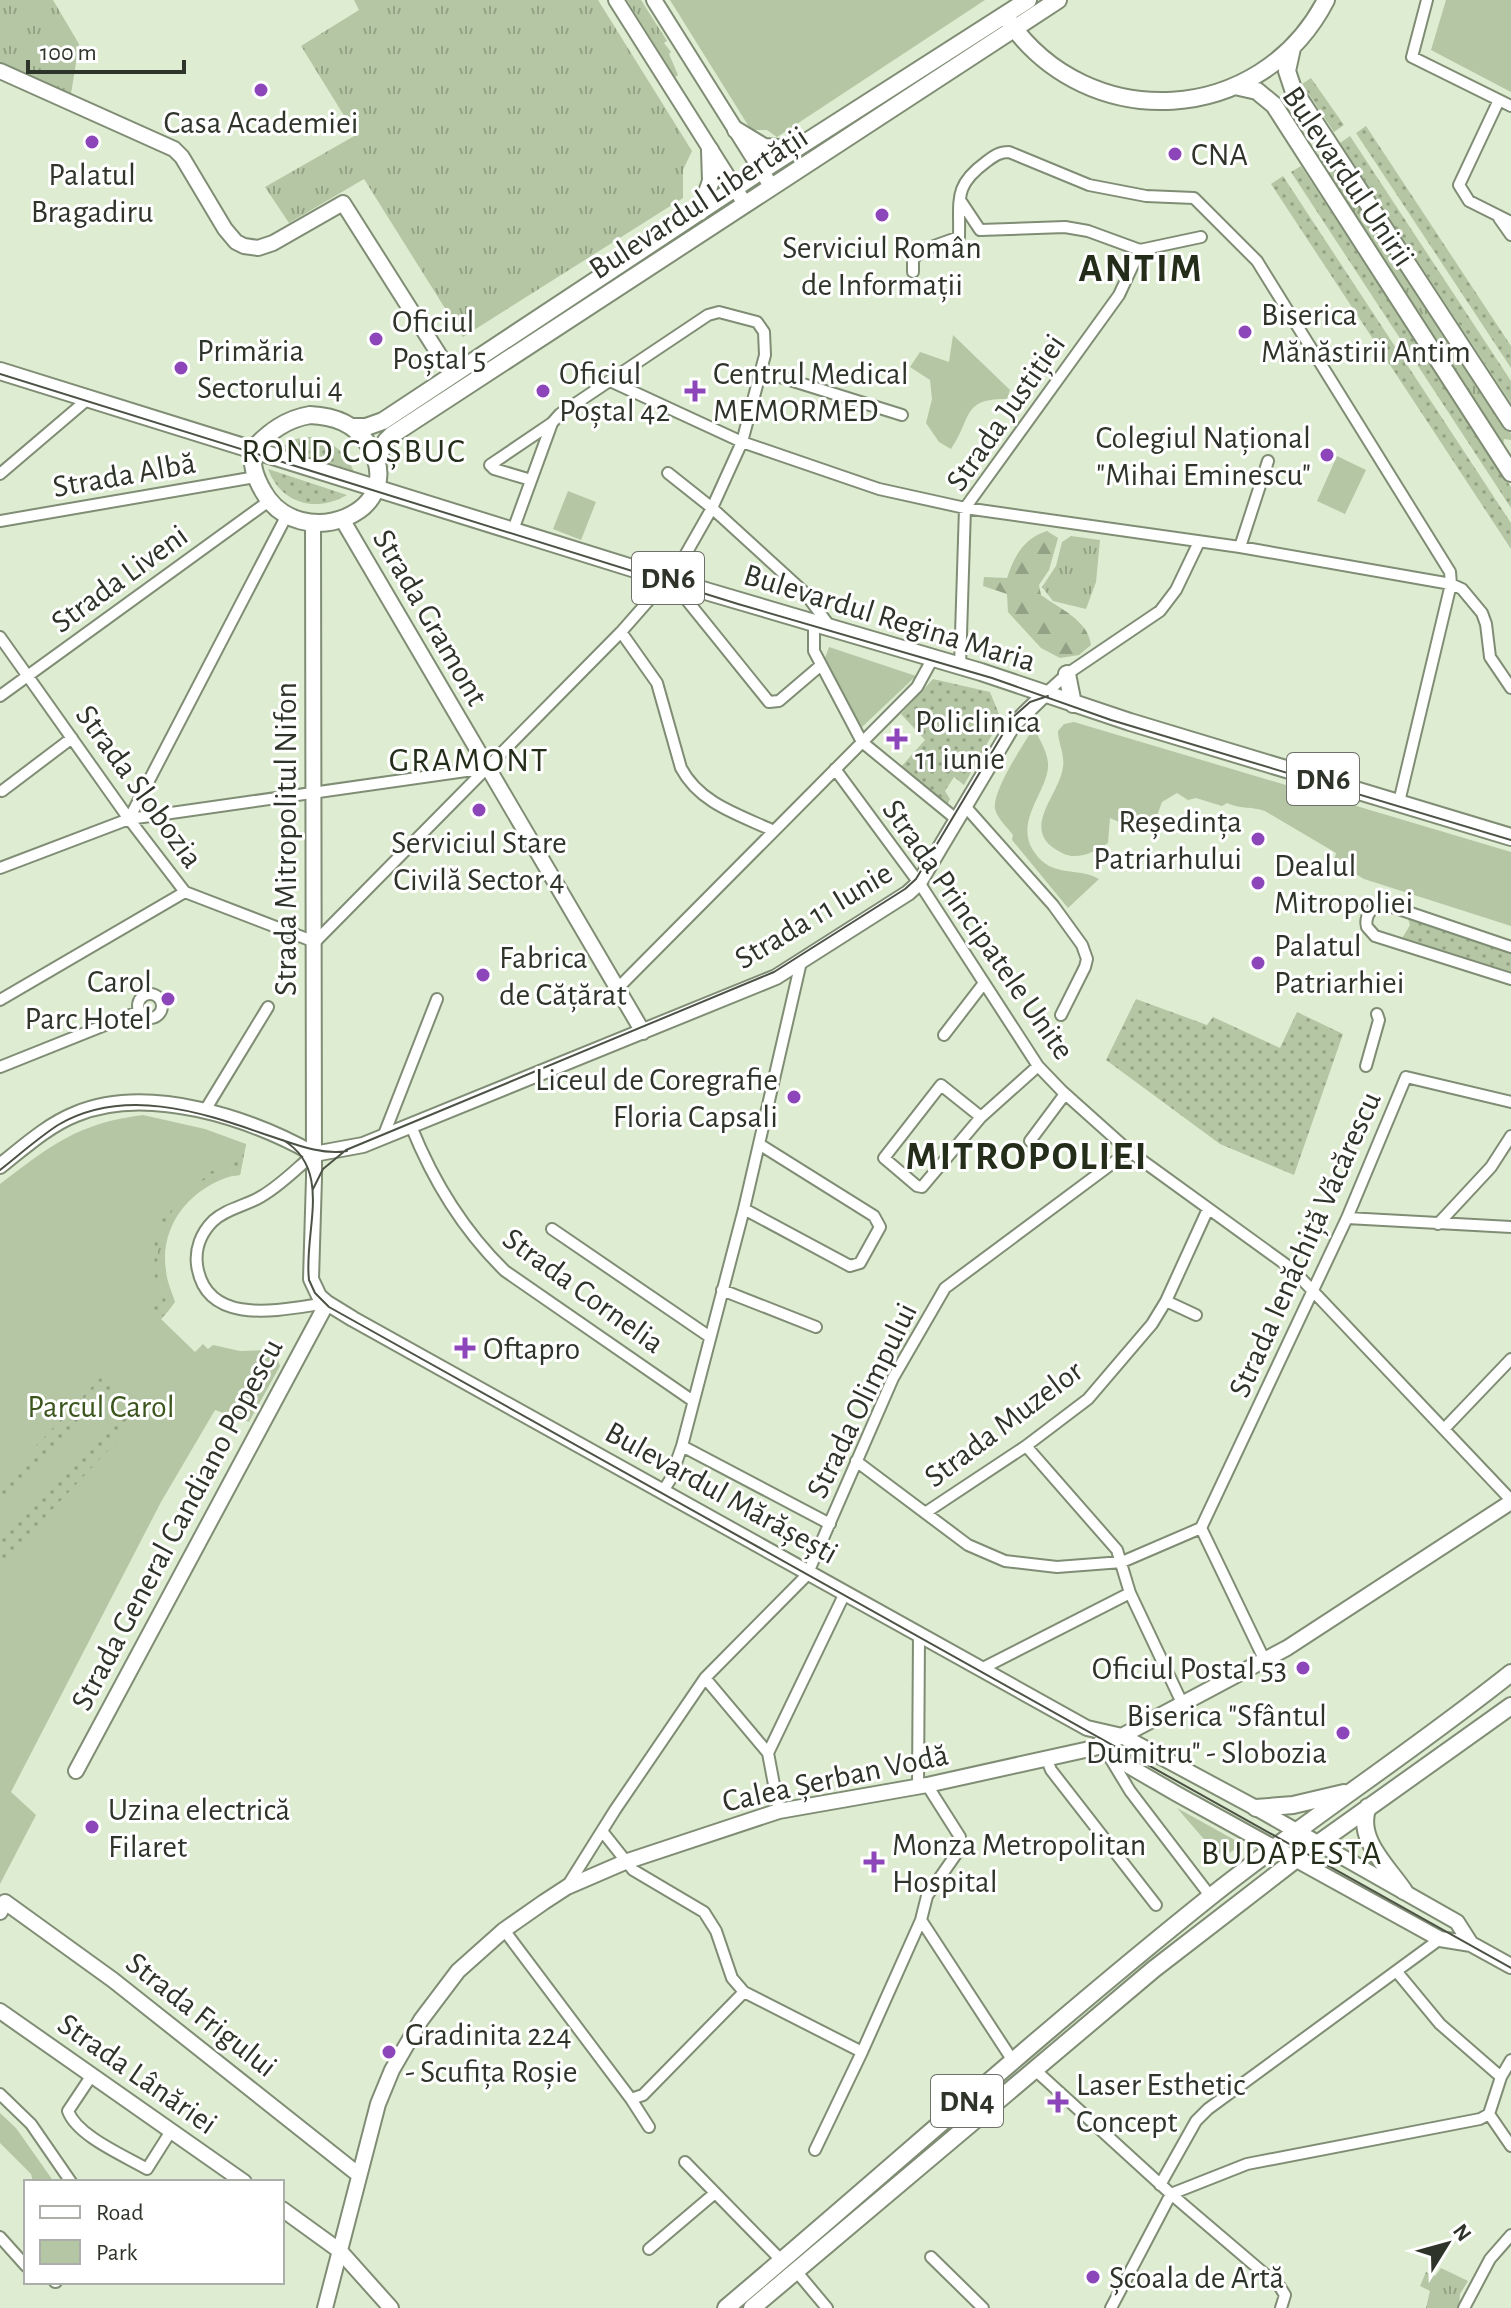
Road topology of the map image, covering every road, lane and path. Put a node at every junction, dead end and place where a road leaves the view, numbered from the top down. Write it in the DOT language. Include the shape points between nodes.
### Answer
graph roads {
  1 [pos="616,0"];
  2 [pos="654,0"];
  3 [pos="1028,0"];
  4 [pos="1058,0"];
  5 [pos="1326,0"];
  6 [pos="1427,0"];
  7 [pos="1010,22"];
  8 [pos="1292,48"];
  9 [pos="0,71"];
  10 [pos="1235,86"];
  11 [pos="1499,100"];
  12 [pos="1511,106"];
  13 [pos="736,130"];
  14 [pos="797,148"];
  15 [pos="710,150"];
  16 [pos="761,171"];
  17 [pos="771,186"];
  18 [pos="735,188"];
  19 [pos="960,198"];
  20 [pos="745,204"];
  21 [pos="700,212"];
  22 [pos="1498,216"];
  23 [pos="1511,222"];
  24 [pos="980,230"];
  25 [pos="1511,235"];
  26 [pos="959,237"];
  27 [pos="1201,237"];
  28 [pos="1140,250"];
  29 [pos="913,272"];
  30 [pos="0,371"];
  31 [pos="761,371"];
  32 [pos="452,375"];
  33 [pos="610,381"];
  34 [pos="88,399"];
  35 [pos="902,415"];
  36 [pos="1511,422"];
  37 [pos="552,423"];
  38 [pos="352,427"];
  39 [pos="742,442"];
  40 [pos="253,449"];
  41 [pos="377,459"];
  42 [pos="1268,461"];
  43 [pos="668,473"];
  44 [pos="1511,473"];
  45 [pos="0,474"];
  46 [pos="256,477"];
  47 [pos="531,480"];
  48 [pos="377,488"];
  49 [pos="269,501"];
  50 [pos="712,508"];
  51 [pos="965,508"];
  52 [pos="287,515"];
  53 [pos="342,519"];
  54 [pos="0,521"];
  55 [pos="313,524"];
  56 [pos="513,530"];
  57 [pos="1199,542"];
  58 [pos="1240,547"];
  59 [pos="670,579"];
  60 [pos="1451,584"];
  61 [pos="822,625"];
  62 [pos="621,632"];
  63 [pos="0,637"];
  64 [pos="933,658"];
  65 [pos="820,666"];
  66 [pos="960,666"];
  67 [pos="1067,674"];
  68 [pos="28,676"];
  69 [pos="1511,688"];
  70 [pos="1045,694"];
  71 [pos="0,696"];
  72 [pos="1073,704"];
  73 [pos="72,738"];
  74 [pos="862,742"];
  75 [pos="487,768"];
  76 [pos="835,769"];
  77 [pos="2,791"];
  78 [pos="313,792"];
  79 [pos="1399,802"];
  80 [pos="964,805"];
  81 [pos="129,819"];
  82 [pos="956,819"];
  83 [pos="774,831"];
  84 [pos="1511,837"];
  85 [pos="0,868"];
  86 [pos="919,883"];
  87 [pos="185,892"];
  88 [pos="315,942"];
  89 [pos="1511,947"];
  90 [pos="801,962"];
  91 [pos="1511,979"];
  92 [pos="984,983"];
  93 [pos="618,988"];
  94 [pos="437,999"];
  95 [pos="0,1000"];
  96 [pos="268,1007"];
  97 [pos="140,1011"];
  98 [pos="1377,1014"];
  99 [pos="1061,1015"];
  100 [pos="643,1032"];
  101 [pos="944,1035"];
  102 [pos="1038,1066"];
  103 [pos="1366,1066"];
  104 [pos="0,1067"];
  105 [pos="1065,1094"];
  106 [pos="1511,1102"];
  107 [pos="204,1112"];
  108 [pos="981,1117"];
  109 [pos="411,1126"];
  110 [pos="1511,1136"];
  111 [pos="383,1137"];
  112 [pos="1030,1141"];
  113 [pos="759,1144"];
  114 [pos="1129,1151"];
  115 [pos="314,1154"];
  116 [pos="0,1166"];
  117 [pos="744,1209"];
  118 [pos="1208,1209"];
  119 [pos="1347,1218"];
  120 [pos="1438,1224"];
  121 [pos="1511,1227"];
  122 [pos="552,1229"];
  123 [pos="722,1290"];
  124 [pos="1314,1290"];
  125 [pos="1166,1301"];
  126 [pos="327,1303"];
  127 [pos="1196,1315"];
  128 [pos="816,1327"];
  129 [pos="710,1337"];
  130 [pos="1511,1359"];
  131 [pos="693,1401"];
  132 [pos="1444,1429"];
  133 [pos="682,1446"];
  134 [pos="1026,1446"];
  135 [pos="856,1461"];
  136 [pos="663,1491"];
  137 [pos="1511,1501"];
  138 [pos="925,1513"];
  139 [pos="830,1524"];
  140 [pos="1201,1528"];
  141 [pos="1122,1562"];
  142 [pos="808,1573"];
  143 [pos="845,1593"];
  144 [pos="1130,1593"];
  145 [pos="919,1635"];
  146 [pos="1265,1661"];
  147 [pos="981,1669"];
  148 [pos="1511,1676"];
  149 [pos="705,1678"];
  150 [pos="1511,1704"];
  151 [pos="1183,1705"];
  152 [pos="1090,1730"];
  153 [pos="1122,1736"];
  154 [pos="1103,1746"];
  155 [pos="768,1753"];
  156 [pos="1047,1760"];
  157 [pos="76,1771"];
  158 [pos="923,1786"];
  159 [pos="1357,1789"];
  160 [pos="1368,1807"];
  161 [pos="1256,1808"];
  162 [pos="779,1811"];
  163 [pos="602,1831"];
  164 [pos="1296,1831"];
  165 [pos="1318,1843"];
  166 [pos="1273,1848"];
  167 [pos="1295,1860"];
  168 [pos="625,1862"];
  169 [pos="567,1887"];
  170 [pos="1404,1891"];
  171 [pos="1211,1897"];
  172 [pos="1156,1905"];
  173 [pos="3,1907"];
  174 [pos="921,1920"];
  175 [pos="504,1930"];
  176 [pos="1440,1939"];
  177 [pos="1471,1944"];
  178 [pos="1511,1966"];
  179 [pos="1397,1972"];
  180 [pos="744,1992"];
  181 [pos="0,2011"];
  182 [pos="862,2052"];
  183 [pos="1511,2060"];
  184 [pos="1013,2061"];
  185 [pos="1034,2069"];
  186 [pos="92,2075"];
  187 [pos="1501,2077"];
  188 [pos="0,2094"];
  189 [pos="631,2099"];
  190 [pos="1489,2114"];
  191 [pos="649,2127"];
  192 [pos="171,2131"];
  193 [pos="1511,2146"];
  194 [pos="815,2150"];
  195 [pos="685,2162"];
  196 [pos="359,2175"];
  197 [pos="70,2180"];
  198 [pos="241,2180"];
  199 [pos="1160,2185"];
  200 [pos="715,2193"];
  201 [pos="1171,2194"];
  202 [pos="284,2210"];
  203 [pos="1511,2235"];
  204 [pos="0,2237"];
  205 [pos="649,2249"];
  206 [pos="340,2251"];
  207 [pos="931,2257"];
  208 [pos="24,2264"];
  209 [pos="789,2266"];
  210 [pos="325,2308"];
  211 [pos="391,2308"];
  212 [pos="726,2308"];
  213 [pos="752,2308"];
  214 [pos="827,2308"];
  215 [pos="983,2308"];
  216 [pos="1111,2308"];
  217 [pos="1281,2308"];
  218 [pos="1464,2308"];
  1 -- 15 [label="street"];
  2 -- 13 [label="street"];
  3 -- 7 [label="main road, Bulevardul Libertății"];
  4 -- 7 [label="main road, Bulevardul Libertății"];
  5 -- 8 [label="main road"];
  6 -- 11 [label="street" via="1412,57"];
  7 -- 10 [label="main road" via="1055,68 1111,95 1170,102"];
  7 -- 14 [label="main road, Bulevardul Libertății"];
  7 -- 17 [label="main road, Bulevardul Libertății"];
  8 -- 10 [label="main road"];
  8 -- 36 [label="main road, Bulevardul Unirii" via="1287,71 1293,89"];
  9 -- 32 [label="street" via="174,149 230,237 244,246 273,243 343,203"];
  10 -- 44 [label="main road, Bulevardul Unirii" via="1257,91 1274,105"];
  11 -- 12 [label="street"];
  11 -- 22 [label="street" via="1459,185 1469,201"];
  13 -- 14 [label="main road" via="764,147"];
  13 -- 16 [label="street"];
  14 -- 16 [label="main road, Bulevardul Libertății"];
  15 -- 18 [label="street"];
  15 -- 21 [label="main road" via="711,181"];
  16 -- 17 [label="street"];
  16 -- 18 [label="main road, Bulevardul Libertății"];
  17 -- 20 [label="main road, Bulevardul Libertății"];
  18 -- 20 [label="street"];
  18 -- 21 [label="main road, Bulevardul Libertății"];
  19 -- 24 [label="street"];
  19 -- 26 [label="street"];
  19 -- 60 [label="street" via="969,174 997,154 1009,152 1089,185 1197,200 1262,269 1446,564"];
  20 -- 41 [label="main road, Bulevardul Libertății" via="392,435"];
  21 -- 32 [label="main road, Bulevardul Libertății"];
  22 -- 23 [label="street"];
  22 -- 25 [label="street"];
  24 -- 26 [label="street"];
  24 -- 28 [label="street" via="1065,227"];
  26 -- 29 [label="street" via="920,251"];
  27 -- 28 [label="street"];
  28 -- 51 [label="street, Strada Justiției" via="1119,295"];
  30 -- 34 [label="main road, DN6"];
  31 -- 33 [label="street" via="766,350 761,326 719,312"];
  31 -- 35 [label="street"];
  31 -- 39 [label="street"];
  32 -- 38 [label="main road, Bulevardul Libertății" via="383,421"];
  33 -- 37 [label="street"];
  33 -- 39 [label="street"];
  34 -- 40 [label="main road, DN6"];
  34 -- 45 [label="street"];
  37 -- 47 [label="street"];
  37 -- 47 [label="street" via="490,465"];
  38 -- 40 [label="main road" via="320,415 301,417 282,424"];
  38 -- 41 [label="main road"];
  39 -- 50 [label="street"];
  39 -- 51 [label="street" via="879,489"];
  40 -- 46 [label="main road"];
  40 -- 48 [label="main road, Bulevardul Regina Maria / DN6"];
  41 -- 48 [label="main road"];
  42 -- 58 [label="street"];
  43 -- 50 [label="street"];
  46 -- 49 [label="main road"];
  46 -- 54 [label="street, Strada Albă"];
  47 -- 56 [label="street"];
  48 -- 53 [label="main road"];
  48 -- 56 [label="main road, Bulevardul Regina Maria / DN6"];
  49 -- 52 [label="main road"];
  49 -- 68 [label="street, Strada Liveni"];
  50 -- 59 [label="street"];
  50 -- 61 [label="street" via="805,593"];
  51 -- 57 [label="street"];
  51 -- 66 [label="street, Strada Justiției"];
  52 -- 55 [label="main road"];
  52 -- 81 [label="street"];
  53 -- 55 [label="main road"];
  53 -- 75 [label="street, Strada Gramont"];
  55 -- 78 [label="street, Strada Mitropolitul Nifon"];
  56 -- 59 [label="main road, Bulevardul Regina Maria / DN6"];
  57 -- 58 [label="street"];
  57 -- 67 [label="street, Strada 11 Iunie" via="1170,602"];
  58 -- 60 [label="street"];
  59 -- 61 [label="main road, Bulevardul Regina Maria / DN6"];
  59 -- 62 [label="street"];
  59 -- 65 [label="street" via="769,702 779,701"];
  60 -- 69 [label="street" via="1482,613 1490,657"];
  60 -- 79 [label="street"];
  61 -- 64 [label="main road, Bulevardul Regina Maria / DN6"];
  61 -- 65 [label="street" via="814,651"];
  62 -- 75 [label="street"];
  62 -- 83 [label="street" via="657,683 681,768 695,790"];
  63 -- 68 [label="street, Strada Slobozia"];
  64 -- 66 [label="main road, Bulevardul Regina Maria / DN6"];
  64 -- 74 [label="street" via="917,687"];
  65 -- 74 [label="street"];
  66 -- 70 [label="main road, Bulevardul Regina Maria / DN6"];
  67 -- 70 [label="street, Strada 11 Iunie"];
  67 -- 72 [label="main road"];
  68 -- 71 [label="street, Strada Liveni"];
  68 -- 73 [label="street, Strada Slobozia"];
  70 -- 72 [label="main road, Bulevardul Regina Maria / DN6"];
  70 -- 80 [label="street, Strada 11 Iunie" via="1013,725"];
  72 -- 79 [label="main road, Bulevardul Regina Maria / DN6"];
  73 -- 77 [label="street"];
  73 -- 81 [label="street, Strada Slobozia"];
  74 -- 76 [label="street"];
  74 -- 82 [label="street"];
  75 -- 78 [label="street"];
  75 -- 88 [label="street"];
  75 -- 93 [label="street, Strada Gramont"];
  76 -- 83 [label="street"];
  76 -- 86 [label="street, Strada Principatele Unite"];
  78 -- 81 [label="street"];
  78 -- 88 [label="street, Strada Mitropolitul Nifon"];
  79 -- 84 [label="main road, Bulevardul Regina Maria / DN6"];
  80 -- 82 [label="street, Strada 11 Iunie"];
  80 -- 99 [label="street" via="1082,945 1085,967"];
  81 -- 85 [label="street"];
  81 -- 87 [label="street, Strada Slobozia"];
  82 -- 86 [label="street, Strada 11 Iunie"];
  83 -- 93 [label="street"];
  86 -- 90 [label="street, Strada 11 Iunie"];
  86 -- 92 [label="street, Strada Principatele Unite"];
  87 -- 88 [label="street, Strada Slobozia"];
  87 -- 95 [label="street"];
  88 -- 115 [label="street, Strada Mitropolitul Nifon"];
  89 -- 91 [label="street" via="1384,904 1367,917 1375,936"];
  90 -- 100 [label="street, Strada 11 Iunie"];
  90 -- 113 [label="street"];
  92 -- 101 [label="street"];
  92 -- 102 [label="street, Strada Principatele Unite"];
  93 -- 100 [label="street, Strada Gramont"];
  94 -- 111 [label="street"];
  96 -- 107 [label="street"];
  97 -- 104 [label="street"];
  98 -- 103 [label="street"];
  100 -- 109 [label="street, Strada 11 Iunie"];
  102 -- 105 [label="street, Strada Principatele Unite"];
  102 -- 108 [label="street"];
  105 -- 112 [label="street"];
  105 -- 114 [label="street, Strada Principatele Unite"];
  106 -- 119 [label="street, Strada Ienăchiță Văcărescu" via="1406,1077"];
  107 -- 115 [label="street" via="284,1137"];
  107 -- 116 [label="street" via="145,1103 92,1109 56,1124"];
  108 -- 108 [label="street" via="922,1187 884,1158 941,1085"];
  109 -- 111 [label="street, Strada 11 Iunie"];
  109 -- 131 [label="street, Strada Cornelia" via="463,1225 505,1271"];
  110 -- 120 [label="street" via="1491,1167"];
  111 -- 115 [label="street, Strada 11 Iunie"];
  113 -- 117 [label="street"];
  113 -- 117 [label="street" via="874,1216 880,1227 860,1263 850,1266"];
  114 -- 118 [label="street, Strada Principatele Unite"];
  114 -- 135 [label="street, Strada Olimpului" via="945,1288 893,1378"];
  115 -- 126 [label="street, Strada Mitropolitul Nifon" via="309,1271"];
  115 -- 126 [label="street" via="266,1194 212,1222 200,1240 197,1263 214,1297 235,1309"];
  117 -- 123 [label="street"];
  118 -- 124 [label="street, Strada Principatele Unite"];
  118 -- 125 [label="street, Strada Muzelor"];
  119 -- 120 [label="street"];
  119 -- 124 [label="street, Strada Ienăchiță Văcărescu"];
  120 -- 121 [label="street"];
  122 -- 129 [label="street"];
  123 -- 128 [label="street"];
  123 -- 129 [label="street"];
  124 -- 132 [label="street, Strada Principatele Unite"];
  124 -- 140 [label="street, Strada Ienăchiță Văcărescu"];
  125 -- 127 [label="street"];
  125 -- 134 [label="street, Strada Muzelor" via="1088,1399"];
  126 -- 136 [label="street, Bulevardul Mărășești"];
  126 -- 157 [label="street, Strada General Candiano Popescu"];
  129 -- 131 [label="street"];
  130 -- 132 [label="street"];
  131 -- 133 [label="street"];
  132 -- 137 [label="street, Strada Principatele Unite"];
  133 -- 136 [label="street"];
  133 -- 139 [label="street"];
  134 -- 138 [label="street, Strada Muzelor"];
  134 -- 141 [label="street" via="1112,1542"];
  135 -- 138 [label="street"];
  135 -- 139 [label="street, Strada Olimpului"];
  136 -- 142 [label="street, Bulevardul Mărășești"];
  137 -- 146 [label="street, Calea Șerban Vodă"];
  138 -- 141 [label="street" via="968,1545 1005,1561 1057,1567"];
  139 -- 142 [label="street, Strada Olimpului"];
  140 -- 141 [label="street"];
  140 -- 146 [label="street"];
  141 -- 144 [label="street"];
  142 -- 143 [label="street, Bulevardul Mărășești"];
  142 -- 149 [label="street, Strada Olimpului"];
  143 -- 145 [label="street, Bulevardul Mărășești"];
  143 -- 155 [label="street"];
  144 -- 147 [label="street"];
  144 -- 151 [label="street"];
  145 -- 147 [label="street, Bulevardul Mărășești"];
  145 -- 158 [label="street"];
  146 -- 151 [label="street, Calea Șerban Vodă"];
  147 -- 152 [label="street, Bulevardul Mărășești"];
  148 -- 159 [label="main road, DN4"];
  149 -- 155 [label="street"];
  149 -- 163 [label="street, Strada Olimpului"];
  150 -- 160 [label="main road, DN4"];
  151 -- 153 [label="street, Calea Șerban Vodă"];
  152 -- 153 [label="street, Bulevardul Mărășești"];
  152 -- 154 [label="street, Bulevardul Mărășești"];
  153 -- 154 [label="street, Calea Șerban Vodă"];
  153 -- 161 [label="street, Bulevardul Mărășești"];
  154 -- 156 [label="street, Calea Șerban Vodă"];
  154 -- 166 [label="street, Bulevardul Mărășești"];
  154 -- 171 [label="street" via="1130,1791"];
  155 -- 162 [label="street"];
  156 -- 158 [label="street, Calea Șerban Vodă"];
  156 -- 172 [label="street"];
  158 -- 162 [label="street, Calea Șerban Vodă"];
  158 -- 174 [label="street" via="961,1842 927,1896"];
  159 -- 161 [label="main road"];
  159 -- 164 [label="main road, DN4"];
  160 -- 165 [label="main road, DN4"];
  160 -- 170 [label="main road" via="1368,1838"];
  161 -- 164 [label="street, Bulevardul Mărășești"];
  162 -- 168 [label="street, Calea Șerban Vodă"];
  163 -- 168 [label="street"];
  163 -- 169 [label="street, Strada Olimpului"];
  164 -- 165 [label="street, Bulevardul Mărășești"];
  164 -- 166 [label="main road, DN4"];
  165 -- 167 [label="main road, DN4"];
  165 -- 170 [label="street, Bulevardul Mărășești"];
  166 -- 167 [label="street, Bulevardul Mărășești"];
  166 -- 171 [label="main road, DN4"];
  167 -- 176 [label="street, Bulevardul Mărășești"];
  167 -- 185 [label="main road, DN4"];
  168 -- 169 [label="street, Calea Șerban Vodă"];
  168 -- 180 [label="street" via="704,1912 732,1978"];
  169 -- 175 [label="street, Calea Șerban Vodă"];
  170 -- 177 [label="street, Bulevardul Mărășești" via="1457,1922"];
  171 -- 184 [label="main road, DN4"];
  173 -- 196 [label="street, Strada Frigului" via="113,1980"];
  174 -- 182 [label="street"];
  174 -- 184 [label="street"];
  175 -- 189 [label="street"];
  175 -- 196 [label="street, Calea Șerban Vodă" via="458,1971 407,2044 381,2094"];
  176 -- 177 [label="street, Bulevardul Mărășești"];
  176 -- 179 [label="street"];
  177 -- 178 [label="street, Bulevardul Mărășești"];
  179 -- 187 [label="street" via="1440,2024"];
  179 -- 199 [label="street" via="1208,2109"];
  180 -- 182 [label="street"];
  180 -- 189 [label="street" via="643,2095"];
  181 -- 186 [label="street, Strada Lânăriei"];
  182 -- 194 [label="street"];
  183 -- 187 [label="street"];
  184 -- 209 [label="main road, DN4"];
  185 -- 199 [label="street"];
  185 -- 209 [label="main road, DN4"];
  186 -- 192 [label="street, Strada Lânăriei"];
  186 -- 192 [label="street" via="68,2111 87,2133 147,2169"];
  187 -- 190 [label="street"];
  188 -- 197 [label="street" via="31,2124"];
  189 -- 191 [label="street"];
  190 -- 193 [label="street"];
  190 -- 201 [label="street" via="1467,2123 1247,2164"];
  192 -- 198 [label="street, Strada Lânăriei"];
  195 -- 200 [label="street"];
  196 -- 206 [label="street, Calea Șerban Vodă"];
  199 -- 201 [label="street"];
  200 -- 205 [label="street"];
  200 -- 209 [label="street"];
  201 -- 216 [label="street"];
  201 -- 217 [label="street" via="1280,2287 1285,2295"];
  202 -- 206 [label="street"];
  203 -- 218 [label="street" via="1490,2259"];
  204 -- 208 [label="street"];
  206 -- 210 [label="street, Calea Șerban Vodă"];
  206 -- 211 [label="street"];
  207 -- 215 [label="street"];
  209 -- 212 [label="main road, DN4"];
  209 -- 213 [label="main road, DN4"];
  209 -- 214 [label="street"];
}
